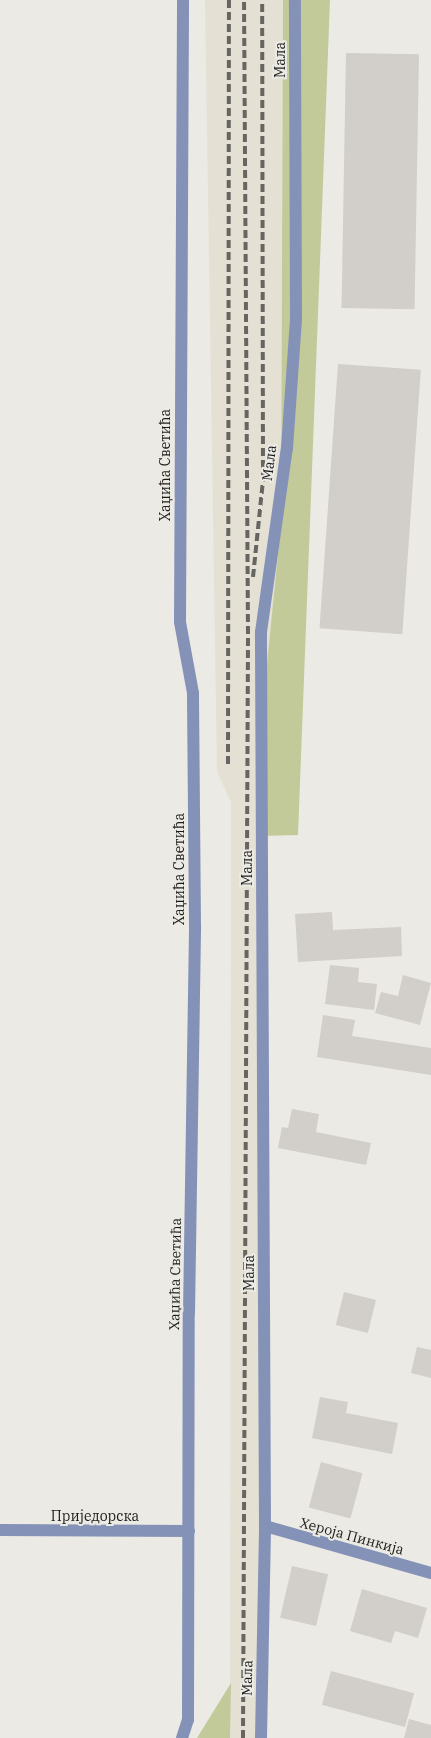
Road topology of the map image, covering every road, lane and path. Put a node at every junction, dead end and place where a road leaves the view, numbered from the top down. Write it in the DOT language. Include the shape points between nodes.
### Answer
graph roads {
  1 [pos="183,0"];
  2 [pos="295,0"];
  3 [pos="265,1526"];
  4 [pos="0,1530"];
  5 [pos="189,1531"];
  6 [pos="431,1573"];
  7 [pos="182,1738"];
  8 [pos="262,1738"];
  1 -- 5 [label="street, Хаџића Светића" via="180,622 193,693 195,926"];
  2 -- 3 [label="street, Мала" via="296,320 287,448 261,632"];
  3 -- 6 [label="street, Хероја Пинкија"];
  3 -- 8 [label="street, Мала"];
  4 -- 5 [label="street, Приједорска"];
  5 -- 7 [label="street, Хаџића Светића" via="188,1720"];
}
